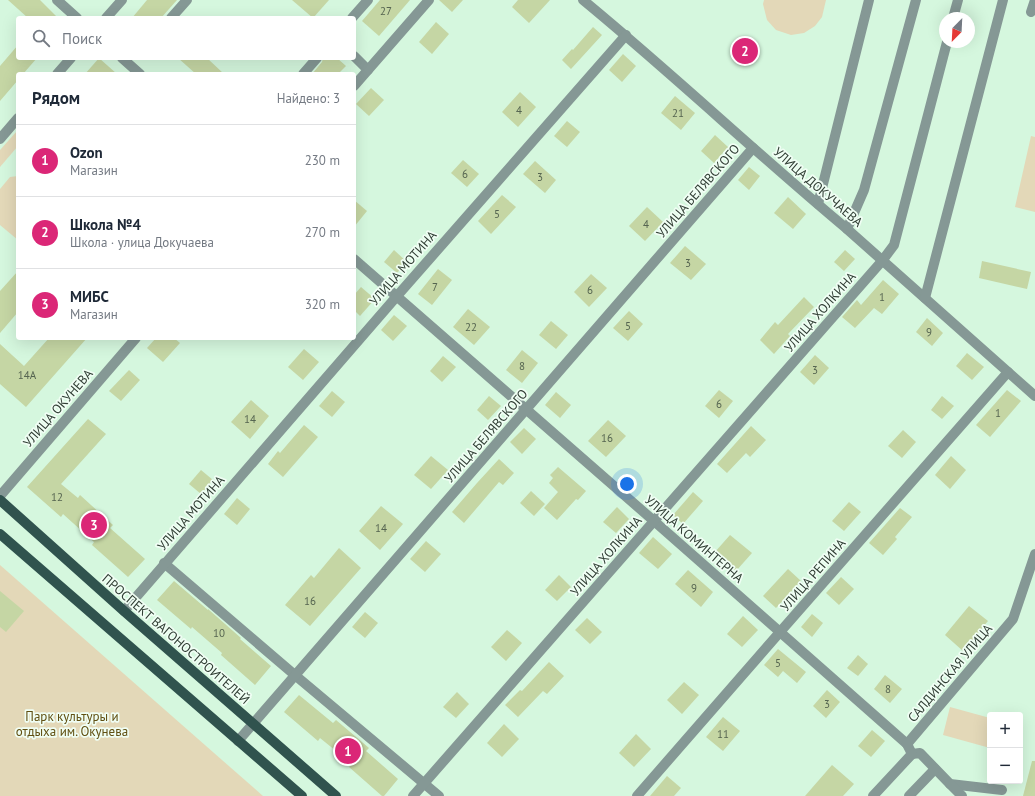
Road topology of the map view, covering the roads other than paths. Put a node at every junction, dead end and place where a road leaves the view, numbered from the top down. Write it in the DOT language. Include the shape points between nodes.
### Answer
graph roads {
  1 [pos="57,0"];
  2 [pos="122,0"];
  3 [pos="187,0"];
  4 [pos="368,0"];
  5 [pos="429,0"];
  6 [pos="583,0"];
  7 [pos="869,0"];
  8 [pos="916,0"];
  9 [pos="958,0"];
  10 [pos="1003,0"];
  11 [pos="1034,0"];
  12 [pos="955,12"];
  13 [pos="1032,12"];
  14 [pos="75,16"];
  15 [pos="108,16"];
  16 [pos="173,16"];
  17 [pos="354,16"];
  18 [pos="626,35"];
  19 [pos="945,48"];
  20 [pos="356,58"];
  21 [pos="69,60"];
  22 [pos="315,60"];
  23 [pos="133,62"];
  24 [pos="368,70"];
  25 [pos="59,72"];
  26 [pos="139,72"];
  27 [pos="305,72"];
  28 [pos="356,84"];
  29 [pos="16,120"];
  30 [pos="0,139"];
  31 [pos="753,148"];
  32 [pos="818,204"];
  33 [pos="847,228"];
  34 [pos="356,261"];
  35 [pos="882,261"];
  36 [pos="397,296"];
  37 [pos="926,298"];
  38 [pos="134,340"];
  39 [pos="1008,372"];
  40 [pos="1035,396"];
  41 [pos="526,409"];
  42 [pos="0,496"];
  43 [pos="0,500"];
  44 [pos="654,520"];
  45 [pos="0,534"];
  46 [pos="1035,554"];
  47 [pos="164,563"];
  48 [pos="124,611"];
  49 [pos="780,632"];
  50 [pos="296,676"];
  51 [pos="253,724"];
  52 [pos="238,741"];
  53 [pos="907,744"];
  54 [pos="912,754"];
  55 [pos="935,769"];
  56 [pos="424,783"];
  57 [pos="950,784"];
  58 [pos="1002,790"];
  59 [pos="302,796"];
  60 [pos="336,796"];
  61 [pos="413,796"];
  62 [pos="439,796"];
  63 [pos="638,796"];
  64 [pos="873,796"];
  65 [pos="909,796"];
  66 [pos="962,796"];
  1 -- 14 [label="street"];
  2 -- 15 [label="street"];
  3 -- 16 [label="street"];
  4 -- 17 [label="street"];
  5 -- 24 [label="street"];
  6 -- 18 [label="street, УЛИЦА ДОКУЧАЕВА"];
  7 -- 32 [label="street"];
  8 -- 33 [label="street" via="864,190"];
  9 -- 12 [label="street"];
  10 -- 37 [label="street"];
  11 -- 13 [label="street"];
  18 -- 31 [label="street, УЛИЦА ДОКУЧАЕВА"];
  18 -- 36 [label="street, УЛИЦА МОТИНА"];
  19 -- 35 [label="street, УЛИЦА ХОЛКИНА" via="894,245"];
  20 -- 24 [label="street"];
  21 -- 25 [label="street"];
  22 -- 27 [label="street"];
  23 -- 26 [label="street"];
  24 -- 28 [label="street"];
  29 -- 30 [label="street"];
  31 -- 32 [label="street, УЛИЦА ДОКУЧАЕВА"];
  31 -- 41 [label="street, УЛИЦА БЕЛЯВСКОГО"];
  32 -- 33 [label="street, УЛИЦА ДОКУЧАЕВА"];
  33 -- 35 [label="street, УЛИЦА ДОКУЧАЕВА"];
  34 -- 36 [label="street, УЛИЦА КОМИНТЕРНА"];
  35 -- 37 [label="street, УЛИЦА ДОКУЧАЕВА"];
  35 -- 44 [label="street, УЛИЦА ХОЛКИНА"];
  36 -- 41 [label="street, УЛИЦА КОМИНТЕРНА"];
  36 -- 47 [label="street, УЛИЦА МОТИНА"];
  37 -- 39 [label="street, УЛИЦА ДОКУЧАЕВА"];
  38 -- 42 [label="street, УЛИЦА ОКУНЕВА"];
  39 -- 40 [label="street, УЛИЦА ДОКУЧАЕВА"];
  39 -- 49 [label="street, УЛИЦА РЕПИНА"];
  41 -- 44 [label="street, УЛИЦА КОМИНТЕРНА"];
  41 -- 50 [label="street, УЛИЦА БЕЛЯВСКОГО"];
  43 -- 48 [label="main road, ПРОСПЕКТ ВАГОНОСТРОИТЕЛЕЙ"];
  44 -- 49 [label="street, УЛИЦА КОМИНТЕРНА"];
  44 -- 56 [label="street, УЛИЦА ХОЛКИНА"];
  45 -- 52 [label="main road"];
  46 -- 53 [label="street, САЛДИНСКАЯ УЛИЦА" via="1013,619"];
  47 -- 48 [label="street, УЛИЦА МОТИНА"];
  47 -- 50 [label="street"];
  48 -- 51 [label="main road, ПРОСПЕКТ ВАГОНОСТРОИТЕЛЕЙ"];
  49 -- 53 [label="street, УЛИЦА КОМИНТЕРНА"];
  49 -- 63 [label="street, УЛИЦА РЕПИНА"];
  50 -- 51 [label="street, УЛИЦА БЕЛЯВСКОГО"];
  50 -- 56 [label="street"];
  51 -- 52 [label="street, УЛИЦА БЕЛЯВСКОГО"];
  51 -- 60 [label="main road, ПРОСПЕКТ ВАГОНОСТРОИТЕЛЕЙ"];
  52 -- 59 [label="main road"];
  53 -- 54 [label="street"];
  54 -- 55 [label="street" via="920,753"];
  54 -- 64 [label="street"];
  55 -- 57 [label="street"];
  55 -- 65 [label="street"];
  56 -- 61 [label="street, УЛИЦА ХОЛКИНА"];
  56 -- 62 [label="street"];
  57 -- 58 [label="street"];
  57 -- 66 [label="street"];
}
